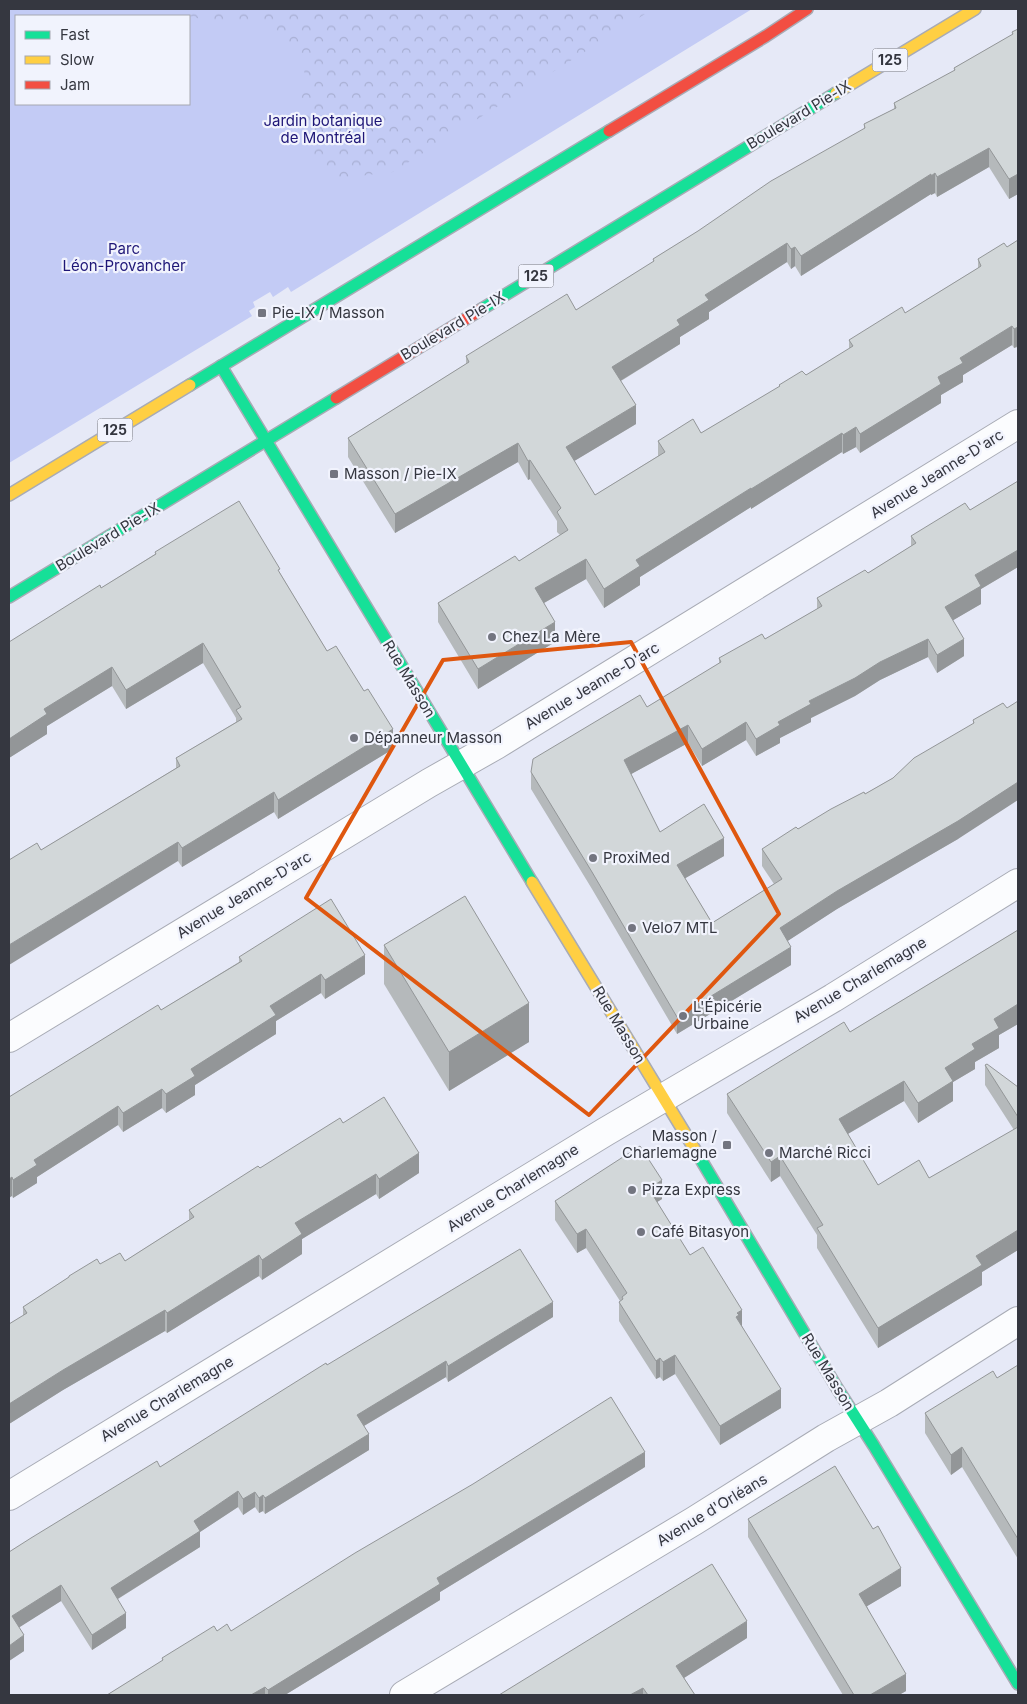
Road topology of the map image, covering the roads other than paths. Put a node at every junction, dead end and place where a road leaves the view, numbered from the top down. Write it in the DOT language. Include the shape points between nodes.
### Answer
graph roads {
  1 [pos="807,9"];
  2 [pos="975,9"];
  3 [pos="221,366"];
  4 [pos="1018,424"];
  5 [pos="266,440"];
  6 [pos="9,495"];
  7 [pos="9,597"];
  8 [pos="460,765"];
  9 [pos="1018,883"];
  10 [pos="9,1038"];
  11 [pos="663,1098"];
  12 [pos="1018,1321"];
  13 [pos="858,1421"];
  14 [pos="9,1496"];
  15 [pos="1018,1684"];
  16 [pos="404,1695"];
  1 -- 3 [label="main road, 125"];
  2 -- 5 [label="main road, Boulevard Pie-IX / 125"];
  3 -- 5 [label="main road, Rue Masson"];
  3 -- 6 [label="main road, 125"];
  4 -- 8 [label="street, Avenue Jeanne-D'arc"];
  5 -- 7 [label="main road, Boulevard Pie-IX / 125"];
  5 -- 8 [label="main road, Rue Masson"];
  8 -- 10 [label="street, Avenue Jeanne-D'arc"];
  8 -- 11 [label="main road, Rue Masson"];
  9 -- 11 [label="street, Avenue Charlemagne" via="833,998"];
  11 -- 13 [label="main road, Rue Masson"];
  11 -- 14 [label="street, Avenue Charlemagne"];
  12 -- 13 [label="street, Avenue d'Orléans"];
  13 -- 15 [label="main road, Rue Masson"];
  13 -- 16 [label="street, Avenue d'Orléans"];
}
